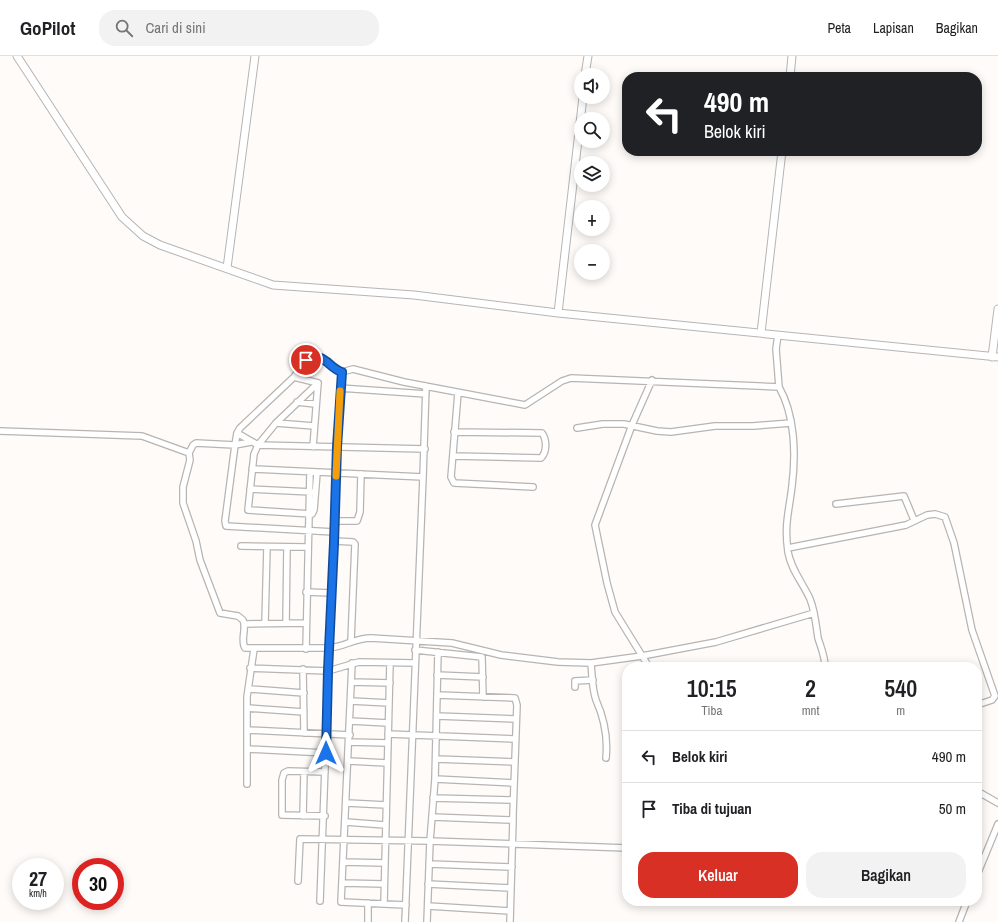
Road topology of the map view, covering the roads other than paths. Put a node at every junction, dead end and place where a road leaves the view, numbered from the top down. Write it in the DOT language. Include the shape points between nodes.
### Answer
graph roads {
  1 [pos="17,56"];
  2 [pos="255,56"];
  3 [pos="588,56"];
  4 [pos="792,56"];
  5 [pos="586,68"];
  6 [pos="790,72"];
  7 [pos="582,104"];
  8 [pos="781,156"];
  9 [pos="227,268"];
  10 [pos="998,309"];
  11 [pos="558,313"];
  12 [pos="761,333"];
  13 [pos="778,335"];
  14 [pos="995,357"];
  15 [pos="342,372"];
  16 [pos="294,377"];
  17 [pos="652,380"];
  18 [pos="318,383"];
  19 [pos="426,386"];
  20 [pos="779,387"];
  21 [pos="340,388"];
  22 [pos="458,392"];
  23 [pos="426,394"];
  24 [pos="297,402"];
  25 [pos="315,404"];
  26 [pos="276,423"];
  27 [pos="791,423"];
  28 [pos="632,425"];
  29 [pos="314,426"];
  30 [pos="577,428"];
  31 [pos="0,431"];
  32 [pos="237,432"];
  33 [pos="454,432"];
  34 [pos="251,442"];
  35 [pos="235,445"];
  36 [pos="258,445"];
  37 [pos="313,447"];
  38 [pos="337,447"];
  39 [pos="425,449"];
  40 [pos="189,453"];
  41 [pos="453,456"];
  42 [pos="252,468"];
  43 [pos="310,472"];
  44 [pos="336,472"];
  45 [pos="318,473"];
  46 [pos="361,474"];
  47 [pos="423,477"];
  48 [pos="533,487"];
  49 [pos="250,489"];
  50 [pos="308,492"];
  51 [pos="316,492"];
  52 [pos="836,504"];
  53 [pos="308,514"];
  54 [pos="914,520"];
  55 [pos="334,521"];
  56 [pos="308,531"];
  57 [pos="334,532"];
  58 [pos="334,541"];
  59 [pos="241,546"];
  60 [pos="267,547"];
  61 [pos="287,547"];
  62 [pos="307,547"];
  63 [pos="788,548"];
  64 [pos="306,592"];
  65 [pos="332,593"];
  66 [pos="814,613"];
  67 [pos="265,623"];
  68 [pos="286,623"];
  69 [pos="306,623"];
  70 [pos="245,624"];
  71 [pos="350,641"];
  72 [pos="416,641"];
  73 [pos="329,648"];
  74 [pos="249,649"];
  75 [pos="306,649"];
  76 [pos="415,650"];
  77 [pos="438,652"];
  78 [pos="642,656"];
  79 [pos="646,662"];
  80 [pos="825,662"];
  81 [pos="352,663"];
  82 [pos="390,663"];
  83 [pos="415,663"];
  84 [pos="591,663"];
  85 [pos="250,668"];
  86 [pos="303,669"];
  87 [pos="328,671"];
  88 [pos="437,675"];
  89 [pos="483,676"];
  90 [pos="593,680"];
  91 [pos="352,682"];
  92 [pos="390,683"];
  93 [pos="575,687"];
  94 [pos="249,689"];
  95 [pos="304,693"];
  96 [pos="437,695"];
  97 [pos="483,697"];
  98 [pos="351,702"];
  99 [pos="389,703"];
  100 [pos="982,703"];
  101 [pos="247,708"];
  102 [pos="304,712"];
  103 [pos="436,716"];
  104 [pos="516,719"];
  105 [pos="350,721"];
  106 [pos="388,723"];
  107 [pos="247,730"];
  108 [pos="304,733"];
  109 [pos="326,734"];
  110 [pos="350,734"];
  111 [pos="388,734"];
  112 [pos="413,736"];
  113 [pos="436,737"];
  114 [pos="515,739"];
  115 [pos="350,742"];
  116 [pos="388,743"];
  117 [pos="247,749"];
  118 [pos="326,753"];
  119 [pos="606,758"];
  120 [pos="436,759"];
  121 [pos="349,761"];
  122 [pos="515,762"];
  123 [pos="387,763"];
  124 [pos="304,772"];
  125 [pos="325,772"];
  126 [pos="435,779"];
  127 [pos="514,783"];
  128 [pos="247,784"];
  129 [pos="982,794"];
  130 [pos="433,798"];
  131 [pos="513,800"];
  132 [pos="347,803"];
  133 [pos="998,803"];
  134 [pos="386,805"];
  135 [pos="303,816"];
  136 [pos="324,816"];
  137 [pos="432,818"];
  138 [pos="512,820"];
  139 [pos="346,822"];
  140 [pos="998,824"];
  141 [pos="385,825"];
  142 [pos="344,838"];
  143 [pos="323,840"];
  144 [pos="386,840"];
  145 [pos="408,840"];
  146 [pos="430,841"];
  147 [pos="512,844"];
  148 [pos="622,848"];
  149 [pos="343,862"];
  150 [pos="385,863"];
  151 [pos="982,863"];
  152 [pos="429,864"];
  153 [pos="512,867"];
  154 [pos="298,880"];
  155 [pos="342,883"];
  156 [pos="384,884"];
  157 [pos="428,884"];
  158 [pos="511,888"];
  159 [pos="320,901"];
  160 [pos="368,903"];
  161 [pos="384,903"];
  162 [pos="406,905"];
  163 [pos="428,906"];
  164 [pos="965,906"];
  165 [pos="510,911"];
  166 [pos="368,922"];
  167 [pos="405,922"];
  168 [pos="428,922"];
  169 [pos="510,922"];
  170 [pos="959,922"];
  1 -- 9 [label="street" via="122,217 142,236 160,245"];
  2 -- 9 [label="street"];
  3 -- 5 [label="street"];
  4 -- 6 [label="street"];
  7 -- 11 [label="street"];
  8 -- 12 [label="street"];
  9 -- 11 [label="street" via="273,285 414,295"];
  10 -- 14 [label="street"];
  11 -- 12 [label="street"];
  12 -- 13 [label="street"];
  13 -- 14 [label="street"];
  13 -- 20 [label="street" via="776,349"];
  15 -- 16 [label="street" via="336,370 328,361 310,358"];
  15 -- 19 [label="street" via="353,369"];
  15 -- 21 [label="street"];
  16 -- 18 [label="street"];
  16 -- 32 [label="street"];
  17 -- 20 [label="street"];
  17 -- 22 [label="street" via="571,378 525,405"];
  17 -- 28 [label="street"];
  18 -- 24 [label="street"];
  18 -- 25 [label="street"];
  19 -- 22 [label="street"];
  19 -- 23 [label="street"];
  20 -- 27 [label="street" via="787,404"];
  21 -- 23 [label="street"];
  21 -- 38 [label="street"];
  22 -- 33 [label="street"];
  23 -- 39 [label="street"];
  24 -- 25 [label="street"];
  24 -- 26 [label="street"];
  25 -- 29 [label="street"];
  26 -- 29 [label="street"];
  26 -- 36 [label="street"];
  27 -- 28 [label="street" via="715,426 671,432"];
  27 -- 63 [label="street" via="794,465 785,530"];
  28 -- 30 [label="street" via="611,424"];
  28 -- 78 [label="street" via="595,525 606,583 615,612"];
  29 -- 37 [label="street"];
  31 -- 40 [label="street" via="142,436"];
  32 -- 34 [label="street"];
  32 -- 35 [label="street"];
  33 -- 41 [label="street"];
  33 -- 41 [label="street" via="542,433 545,452 540,458"];
  34 -- 35 [label="street"];
  34 -- 36 [label="street"];
  35 -- 40 [label="street" via="196,443 192,445"];
  35 -- 56 [label="street" via="226,526"];
  36 -- 37 [label="street"];
  36 -- 42 [label="street"];
  37 -- 38 [label="street"];
  38 -- 39 [label="street"];
  38 -- 44 [label="street"];
  39 -- 47 [label="street"];
  40 -- 70 [label="street" via="183,503 200,560 219,612 241,617"];
  41 -- 48 [label="street" via="451,477 454,483"];
  42 -- 43 [label="street"];
  42 -- 49 [label="street"];
  43 -- 45 [label="street"];
  43 -- 50 [label="street"];
  44 -- 45 [label="street"];
  44 -- 46 [label="street"];
  44 -- 55 [label="street"];
  45 -- 51 [label="street"];
  46 -- 47 [label="street"];
  46 -- 55 [label="street" via="360,512 357,521"];
  47 -- 72 [label="street"];
  49 -- 50 [label="street"];
  49 -- 53 [label="street" via="249,511"];
  50 -- 51 [label="street"];
  50 -- 53 [label="street"];
  51 -- 53 [label="street" via="314,512"];
  52 -- 54 [label="street" via="904,496"];
  53 -- 56 [label="street"];
  54 -- 63 [label="street" via="900,526"];
  54 -- 100 [label="street" via="935,514 944,517 950,528 972,630 995,696 992,700"];
  55 -- 57 [label="street"];
  56 -- 57 [label="street"];
  56 -- 62 [label="street"];
  57 -- 58 [label="street"];
  58 -- 65 [label="street"];
  58 -- 71 [label="street" via="355,544"];
  59 -- 60 [label="street"];
  60 -- 61 [label="street"];
  60 -- 67 [label="street"];
  61 -- 62 [label="street"];
  61 -- 68 [label="street"];
  62 -- 64 [label="street"];
  63 -- 66 [label="street" via="791,564 810,599"];
  64 -- 65 [label="street"];
  64 -- 69 [label="street"];
  65 -- 73 [label="street"];
  66 -- 78 [label="street" via="716,642"];
  66 -- 80 [label="street"];
  67 -- 68 [label="street"];
  67 -- 70 [label="street"];
  68 -- 69 [label="street"];
  69 -- 75 [label="street"];
  70 -- 74 [label="street" via="243,645"];
  71 -- 72 [label="street" via="362,638"];
  71 -- 73 [label="street" via="339,647"];
  72 -- 76 [label="street"];
  72 -- 84 [label="street" via="452,643 501,654 558,662"];
  73 -- 75 [label="street"];
  73 -- 87 [label="street"];
  74 -- 75 [label="street"];
  74 -- 85 [label="street"];
  76 -- 77 [label="street"];
  76 -- 83 [label="street"];
  77 -- 88 [label="street"];
  77 -- 89 [label="street" via="480,656 483,661"];
  78 -- 79 [label="street"];
  78 -- 84 [label="street"];
  81 -- 82 [label="street"];
  81 -- 87 [label="street"];
  81 -- 91 [label="street"];
  82 -- 83 [label="street"];
  82 -- 92 [label="street"];
  83 -- 112 [label="street"];
  84 -- 90 [label="street"];
  85 -- 86 [label="street"];
  85 -- 94 [label="street"];
  86 -- 87 [label="street"];
  86 -- 95 [label="street"];
  87 -- 109 [label="street"];
  88 -- 89 [label="street"];
  88 -- 96 [label="street"];
  89 -- 97 [label="street"];
  90 -- 93 [label="street" via="575,681"];
  90 -- 119 [label="street" via="596,700 602,712 607,745"];
  91 -- 92 [label="street"];
  91 -- 98 [label="street"];
  92 -- 99 [label="street"];
  94 -- 95 [label="street"];
  94 -- 101 [label="street"];
  95 -- 102 [label="street"];
  96 -- 97 [label="street"];
  96 -- 103 [label="street"];
  97 -- 104 [label="street" via="515,698"];
  98 -- 99 [label="street"];
  98 -- 105 [label="street"];
  99 -- 106 [label="street"];
  101 -- 102 [label="street"];
  101 -- 107 [label="street"];
  102 -- 108 [label="street"];
  103 -- 104 [label="street"];
  103 -- 113 [label="street"];
  104 -- 114 [label="street"];
  105 -- 106 [label="street"];
  105 -- 110 [label="street"];
  106 -- 111 [label="street"];
  107 -- 108 [label="street"];
  107 -- 117 [label="street"];
  108 -- 109 [label="street"];
  109 -- 110 [label="street"];
  109 -- 118 [label="street"];
  110 -- 115 [label="street"];
  111 -- 112 [label="street"];
  111 -- 116 [label="street"];
  112 -- 113 [label="street"];
  112 -- 145 [label="street"];
  113 -- 114 [label="street"];
  113 -- 120 [label="street"];
  114 -- 122 [label="street"];
  115 -- 116 [label="street"];
  115 -- 121 [label="street"];
  116 -- 123 [label="street"];
  117 -- 118 [label="street"];
  117 -- 128 [label="street"];
  118 -- 125 [label="street"];
  120 -- 122 [label="street"];
  120 -- 126 [label="street"];
  121 -- 123 [label="street"];
  121 -- 132 [label="street"];
  122 -- 127 [label="street"];
  123 -- 134 [label="street"];
  124 -- 125 [label="street"];
  124 -- 135 [label="street"];
  124 -- 135 [label="street" via="286,772 282,780 282,815"];
  125 -- 136 [label="street"];
  126 -- 127 [label="street"];
  126 -- 130 [label="street"];
  127 -- 131 [label="street"];
  129 -- 133 [label="street"];
  130 -- 131 [label="street"];
  130 -- 137 [label="street"];
  131 -- 138 [label="street"];
  132 -- 134 [label="street"];
  132 -- 139 [label="street"];
  134 -- 141 [label="street"];
  135 -- 136 [label="street"];
  136 -- 143 [label="street"];
  137 -- 138 [label="street"];
  137 -- 146 [label="street"];
  138 -- 147 [label="street"];
  139 -- 141 [label="street"];
  139 -- 142 [label="street"];
  140 -- 151 [label="street"];
  141 -- 144 [label="street"];
  142 -- 143 [label="street"];
  142 -- 144 [label="street"];
  142 -- 149 [label="street"];
  143 -- 154 [label="street" via="300,839"];
  143 -- 159 [label="street"];
  144 -- 145 [label="street"];
  144 -- 150 [label="street"];
  145 -- 146 [label="street"];
  145 -- 162 [label="street"];
  146 -- 147 [label="street"];
  146 -- 152 [label="street"];
  147 -- 148 [label="street"];
  147 -- 153 [label="street"];
  149 -- 150 [label="street"];
  149 -- 155 [label="street"];
  150 -- 156 [label="street"];
  152 -- 153 [label="street"];
  152 -- 157 [label="street"];
  153 -- 158 [label="street"];
  155 -- 156 [label="street"];
  155 -- 160 [label="street" via="341,902"];
  156 -- 161 [label="street"];
  157 -- 158 [label="street"];
  157 -- 163 [label="street"];
  158 -- 165 [label="street"];
  160 -- 161 [label="street"];
  160 -- 166 [label="street"];
  161 -- 162 [label="street"];
  162 -- 167 [label="street"];
  163 -- 165 [label="street"];
  163 -- 168 [label="street"];
  164 -- 170 [label="street"];
  165 -- 169 [label="street"];
}
